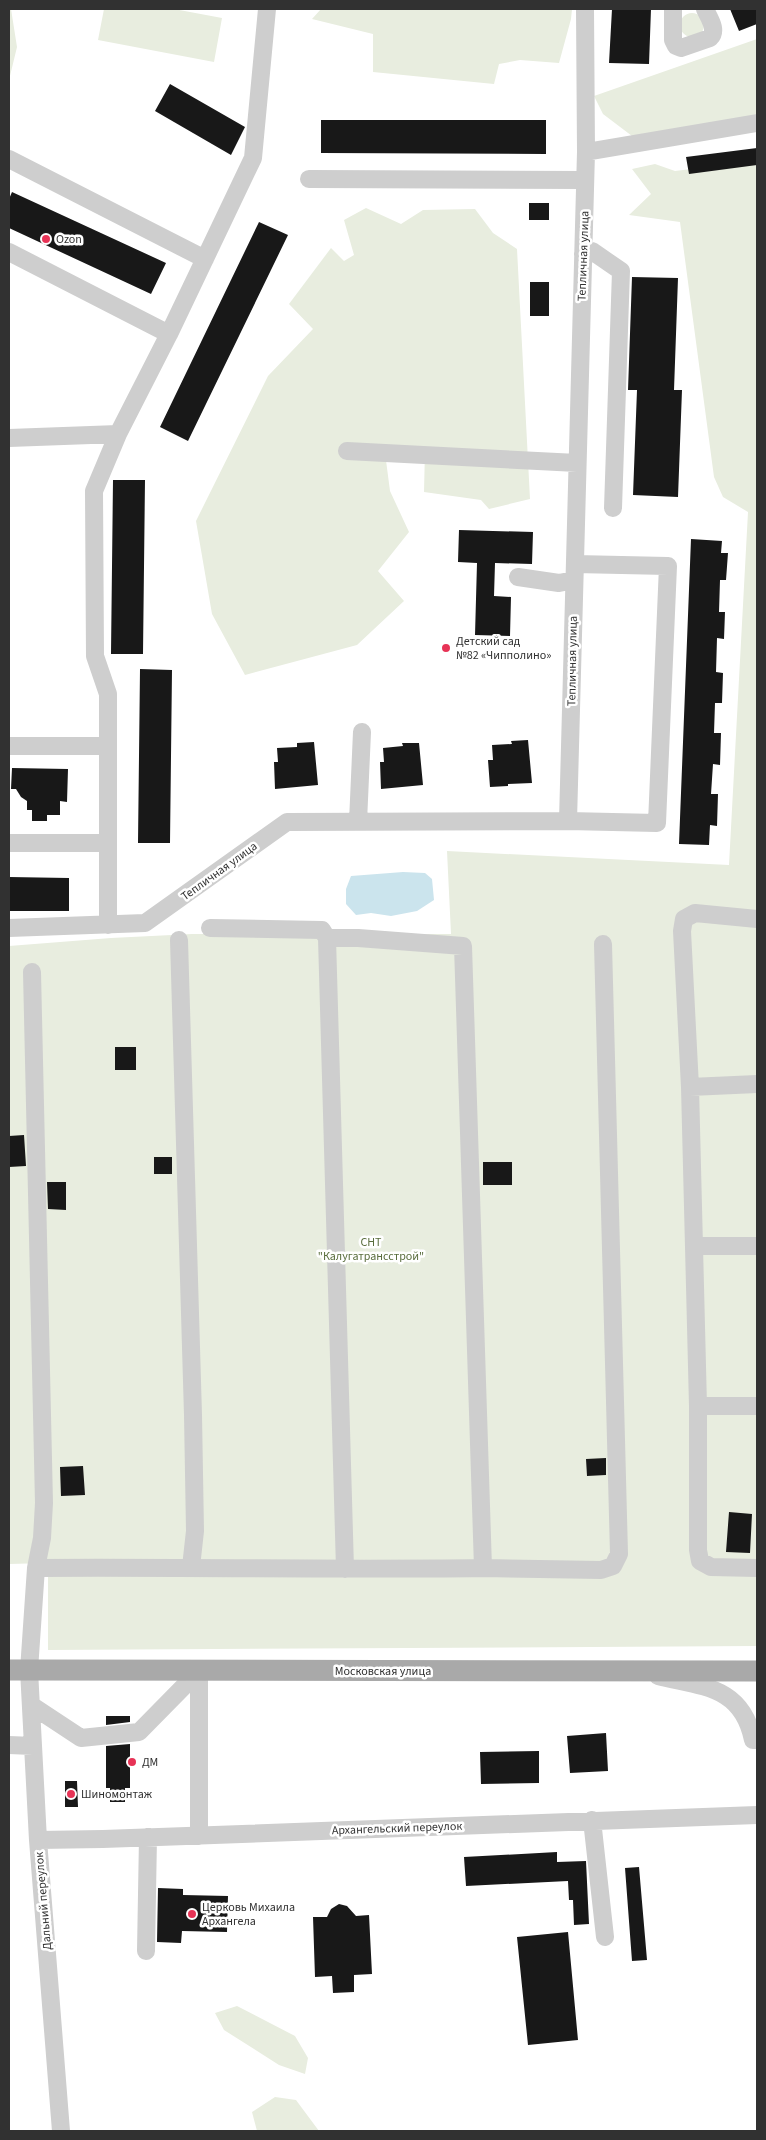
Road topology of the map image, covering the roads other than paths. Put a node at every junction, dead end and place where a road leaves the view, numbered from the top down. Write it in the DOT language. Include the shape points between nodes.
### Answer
graph roads {
  1 [pos="267,9"];
  2 [pos="585,9"];
  3 [pos="674,9"];
  4 [pos="705,9"];
  5 [pos="757,123"];
  6 [pos="586,152"];
  7 [pos="9,159"];
  8 [pos="309,179"];
  9 [pos="585,180"];
  10 [pos="9,252"];
  11 [pos="583,254"];
  12 [pos="205,259"];
  13 [pos="169,334"];
  14 [pos="118,434"];
  15 [pos="9,438"];
  16 [pos="347,451"];
  17 [pos="577,463"];
  18 [pos="613,508"];
  19 [pos="574,572"];
  20 [pos="518,577"];
  21 [pos="362,732"];
  22 [pos="9,746"];
  23 [pos="108,746"];
  24 [pos="568,820"];
  25 [pos="358,822"];
  26 [pos="9,843"];
  27 [pos="107,843"];
  28 [pos="757,919"];
  29 [pos="108,925"];
  30 [pos="9,928"];
  31 [pos="210,928"];
  32 [pos="327,938"];
  33 [pos="179,940"];
  34 [pos="604,944"];
  35 [pos="32,972"];
  36 [pos="757,1084"];
  37 [pos="690,1087"];
  38 [pos="694,1246"];
  39 [pos="757,1246"];
  40 [pos="698,1406"];
  41 [pos="757,1406"];
  42 [pos="191,1567"];
  43 [pos="36,1568"];
  44 [pos="483,1568"];
  45 [pos="757,1568"];
  46 [pos="345,1570"];
  47 [pos="19,1670"];
  48 [pos="199,1671"];
  49 [pos="638,1671"];
  50 [pos="757,1671"];
  51 [pos="31,1705"];
  52 [pos="757,1740"];
  53 [pos="9,1746"];
  54 [pos="33,1746"];
  55 [pos="757,1815"];
  56 [pos="592,1820"];
  57 [pos="199,1836"];
  58 [pos="148,1837"];
  59 [pos="38,1840"];
  60 [pos="605,1937"];
  61 [pos="146,1952"];
  62 [pos="62,2131"];
  1 -- 12 [label="street" via="253,158"];
  2 -- 6 [label="street, Тепличная улица"];
  3 -- 4 [label="street" via="673,40 681,48 713,35"];
  5 -- 6 [label="street"];
  6 -- 9 [label="street, Тепличная улица"];
  7 -- 12 [label="street"];
  8 -- 9 [label="street"];
  9 -- 11 [label="street, Тепличная улица"];
  10 -- 13 [label="street"];
  11 -- 17 [label="street, Тепличная улица"];
  11 -- 18 [label="street" via="592,251 621,271"];
  12 -- 13 [label="street"];
  13 -- 14 [label="street"];
  14 -- 15 [label="street"];
  14 -- 23 [label="street" via="94,491 95,656 108,694"];
  16 -- 17 [label="street"];
  17 -- 19 [label="street, Тепличная улица"];
  19 -- 20 [label="street" via="560,583"];
  19 -- 24 [label="street, Тепличная улица"];
  19 -- 24 [label="street" via="668,566 657,823"];
  21 -- 25 [label="street"];
  22 -- 23 [label="street"];
  23 -- 27 [label="street"];
  24 -- 25 [label="street, Тепличная улица"];
  25 -- 29 [label="street, Тепличная улица" via="287,822 145,923"];
  26 -- 27 [label="street"];
  27 -- 29 [label="street"];
  28 -- 37 [label="street" via="695,913 684,919"];
  29 -- 30 [label="street, Тепличная улица"];
  31 -- 32 [label="street" via="322,930"];
  32 -- 44 [label="street" via="463,946"];
  32 -- 46 [label="street"];
  33 -- 42 [label="street" via="194,1434 195,1531"];
  34 -- 44 [label="street" via="619,1554 613,1566 601,1570"];
  35 -- 43 [label="street, Дальний переулок" via="44,1504"];
  36 -- 37 [label="street"];
  37 -- 38 [label="street"];
  38 -- 39 [label="street"];
  38 -- 40 [label="street"];
  40 -- 41 [label="street"];
  40 -- 45 [label="street" via="700,1561 711,1567"];
  42 -- 43 [label="street"];
  42 -- 46 [label="street"];
  43 -- 47 [label="street, Дальний переулок"];
  44 -- 46 [label="street"];
  47 -- 48 [label="main road, Московская улица"];
  47 -- 51 [label="street, Дальний переулок"];
  48 -- 49 [label="main road, Московская улица"];
  48 -- 51 [label="street" via="138,1732 81,1738"];
  48 -- 57 [label="street"];
  49 -- 50 [label="main road, Московская улица"];
  49 -- 52 [label="street" via="719,1691 734,1700 750,1724 753,1740"];
  51 -- 54 [label="street, Дальний переулок"];
  53 -- 54 [label="street"];
  54 -- 59 [label="street, Дальний переулок"];
  55 -- 56 [label="street, Архангельский переулок"];
  56 -- 57 [label="street, Архангельский переулок"];
  56 -- 60 [label="street"];
  57 -- 58 [label="street, Архангельский переулок"];
  58 -- 59 [label="street, Архангельский переулок"];
  58 -- 61 [label="street"];
  59 -- 62 [label="street, Дальний переулок"];
}
